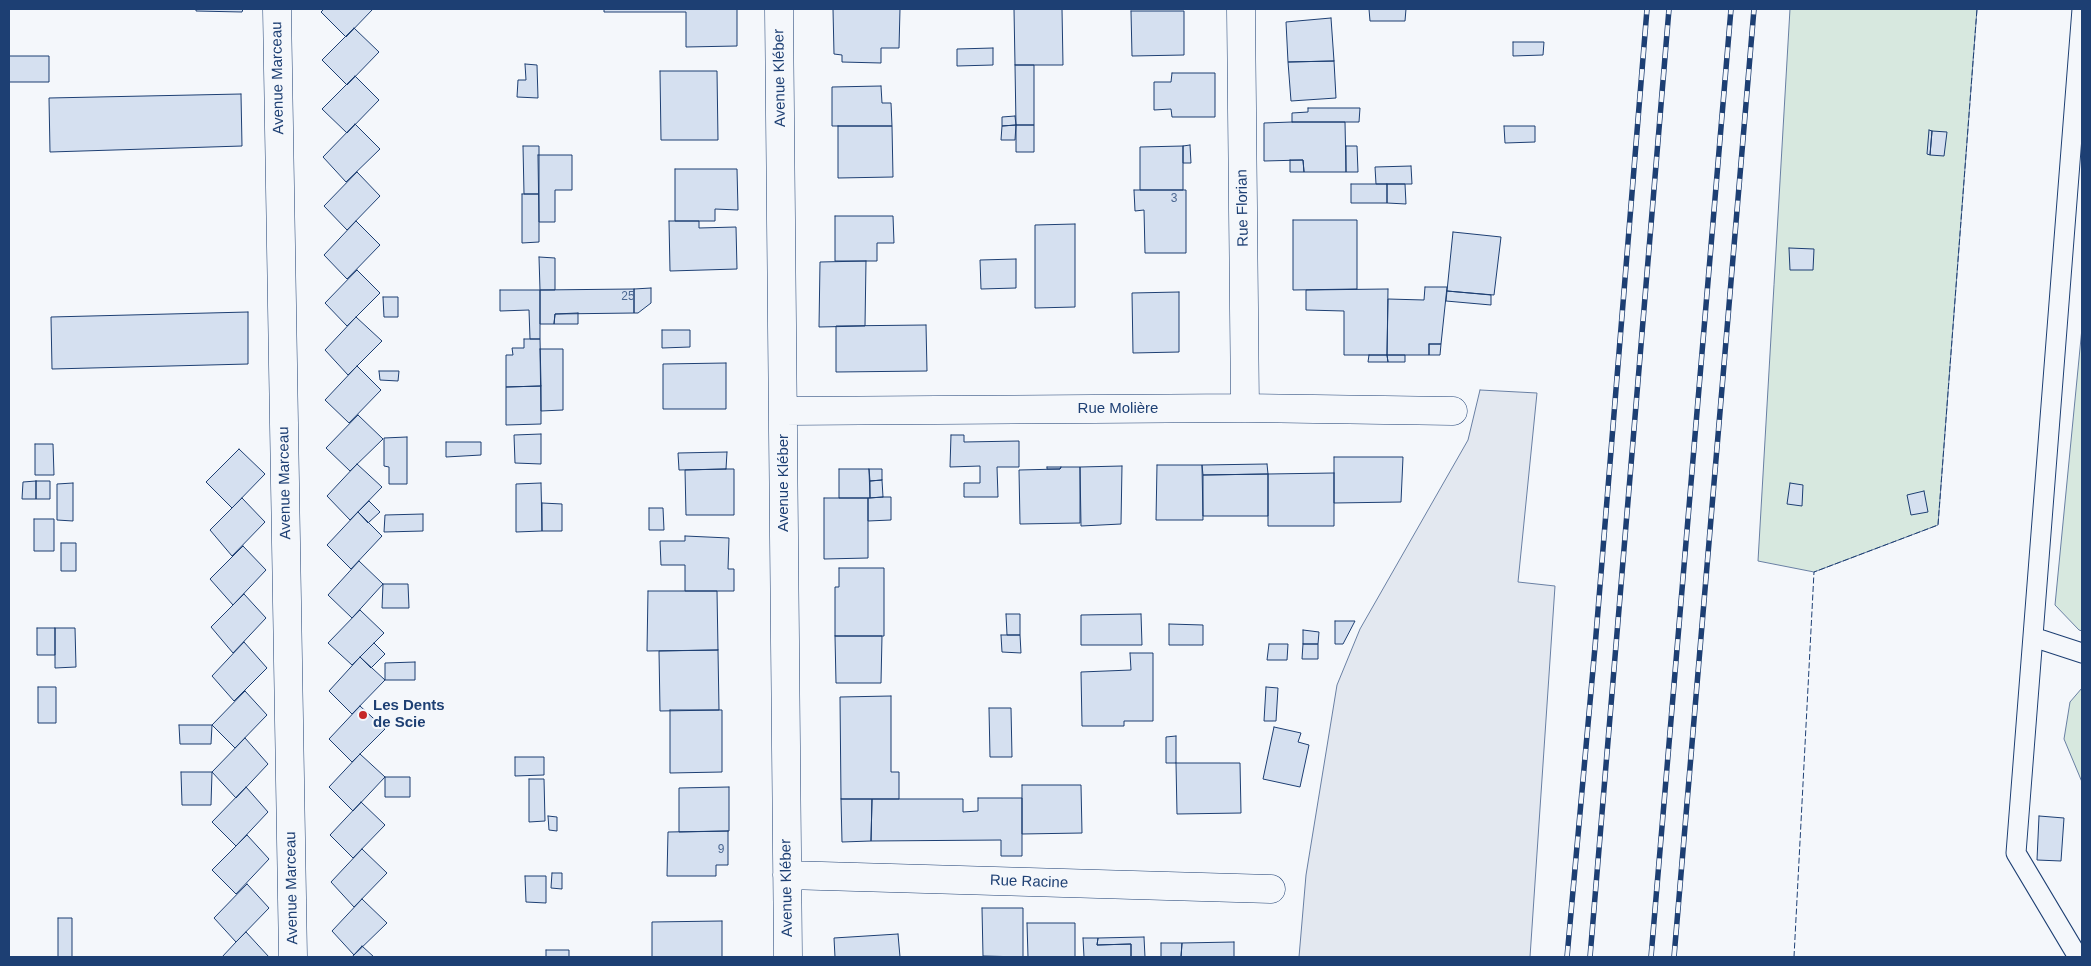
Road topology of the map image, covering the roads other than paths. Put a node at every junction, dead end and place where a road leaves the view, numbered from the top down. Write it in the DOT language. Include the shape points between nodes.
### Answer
graph roads {
  1 [pos="277,9"];
  2 [pos="779,9"];
  3 [pos="1240,9"];
  4 [pos="2082,9"];
  5 [pos="1245,408"];
  6 [pos="1452,411"];
  7 [pos="784,412"];
  8 [pos="2033,637"];
  9 [pos="2082,653"];
  10 [pos="787,875"];
  11 [pos="1271,889"];
  12 [pos="293,957"];
  13 [pos="788,957"];
  14 [pos="2078,957"];
  1 -- 12 [label="street, Avenue Marceau"];
  2 -- 7 [label="street, Avenue Kléber"];
  3 -- 5 [label="street, Rue Florian"];
  4 -- 8 [label="lane"];
  5 -- 6 [label="street, Rue Molière"];
  5 -- 7 [label="street, Rue Molière"];
  7 -- 10 [label="street, Avenue Kléber"];
  8 -- 9 [label="lane"];
  8 -- 14 [label="lane" via="2016,853"];
  10 -- 11 [label="street, Rue Racine"];
  10 -- 13 [label="street, Avenue Kléber"];
}
